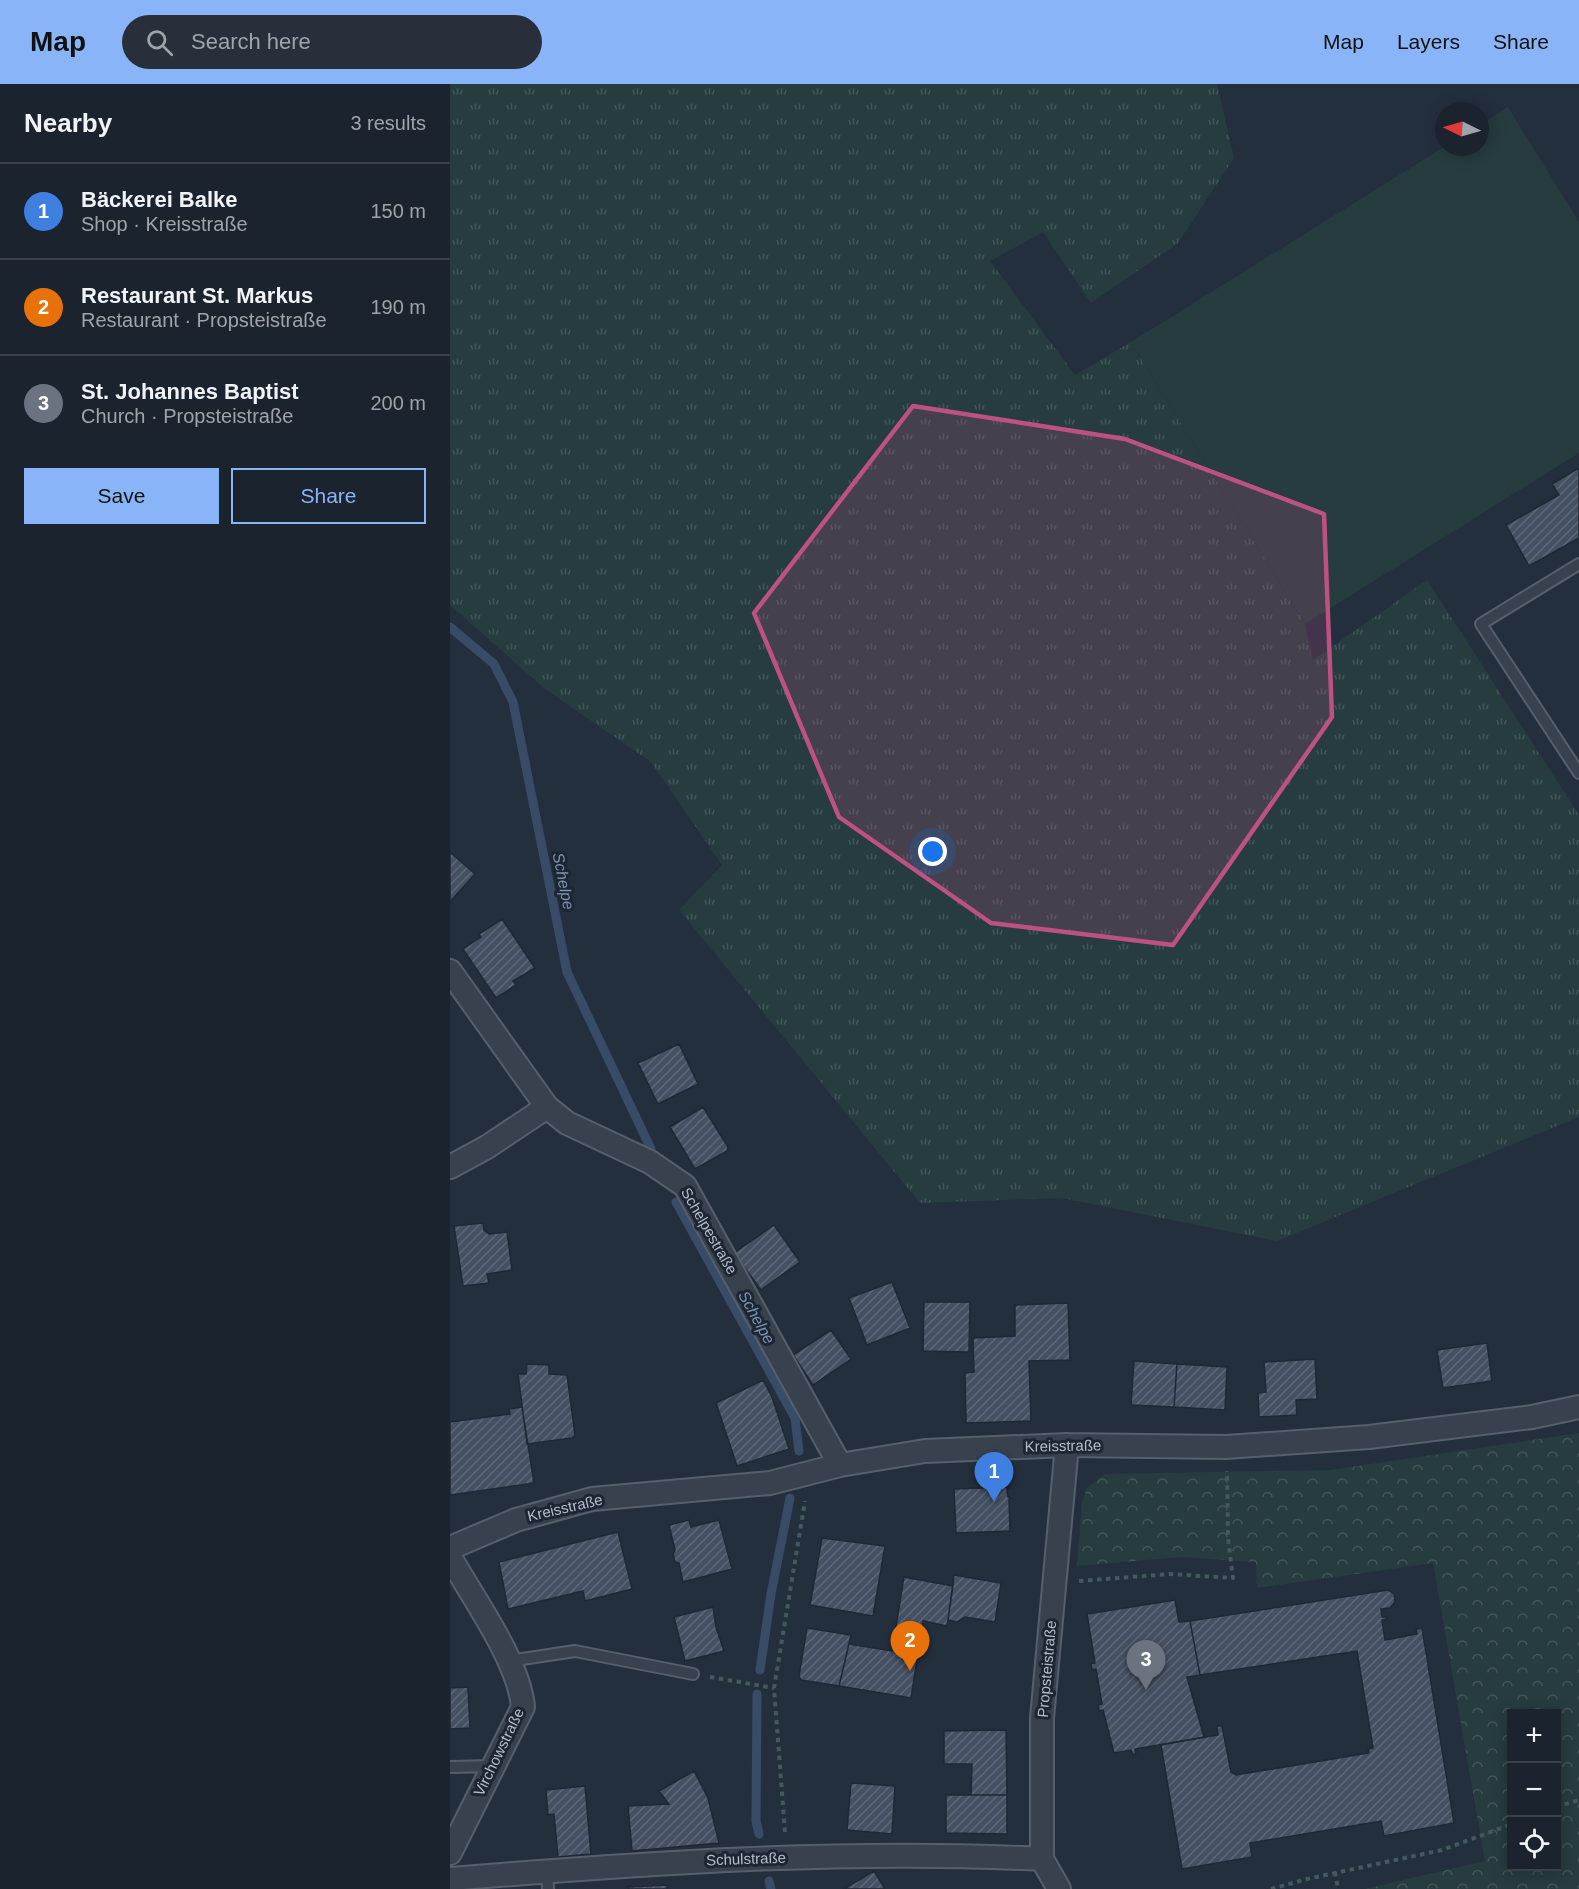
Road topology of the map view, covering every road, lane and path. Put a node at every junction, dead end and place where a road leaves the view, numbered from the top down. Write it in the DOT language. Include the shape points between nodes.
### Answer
graph roads {
  1 [pos="1579,564"];
  2 [pos="1579,773"];
  3 [pos="450,971"];
  4 [pos="547,1107"];
  5 [pos="450,1167"];
  6 [pos="1579,1407"];
  7 [pos="1067,1445"];
  8 [pos="1226,1447"];
  9 [pos="840,1465"];
  10 [pos="810,1475"];
  11 [pos="450,1548"];
  12 [pos="450,1557"];
  13 [pos="1054,1581"];
  14 [pos="509,1661"];
  15 [pos="693,1674"];
  16 [pos="774,1688"];
  17 [pos="494,1766"];
  18 [pos="450,1767"];
  19 [pos="1579,1800"];
  20 [pos="1561,1806"];
  21 [pos="1507,1826"];
  22 [pos="450,1853"];
  23 [pos="786,1857"];
  24 [pos="1042,1859"];
  25 [pos="1335,1872"];
  26 [pos="450,1879"];
  27 [pos="548,1880"];
  28 [pos="1059,1889"];
  29 [pos="1271,1889"];
  30 [pos="1338,1889"];
  1 -- 2 [label="lane" via="1481,624"];
  3 -- 4 [label="street, Schelpestraße"];
  4 -- 5 [label="street"];
  4 -- 9 [label="street, Schelpestraße" via="567,1123 650,1162 685,1186"];
  6 -- 8 [label="street, Kreisstraße" via="1532,1417 1370,1437"];
  7 -- 8 [label="street, Kreisstraße"];
  7 -- 9 [label="street, Kreisstraße" via="925,1451"];
  7 -- 13 [label="street, Propsteistraße"];
  8 -- 13 [label="path" via="1233,1578 1170,1574"];
  9 -- 10 [label="street, Kreisstraße"];
  10 -- 11 [label="street, Kreisstraße" via="770,1483 592,1499 516,1520"];
  10 -- 16 [label="path"];
  12 -- 14 [label="street, Virchowstraße"];
  13 -- 24 [label="street, Propsteistraße" via="1042,1718"];
  14 -- 15 [label="lane" via="575,1652"];
  14 -- 17 [label="street, Virchowstraße" via="521,1687 523,1707"];
  15 -- 16 [label="path"];
  16 -- 23 [label="path"];
  17 -- 18 [label="lane"];
  17 -- 22 [label="street, Virchowstraße"];
  19 -- 20 [label="path"];
  21 -- 25 [label="path" via="1442,1850"];
  23 -- 24 [label="street, Schulstraße" via="955,1854"];
  23 -- 27 [label="street, Schulstraße" via="611,1865"];
  24 -- 28 [label="street, Propsteistraße"];
  25 -- 29 [label="path"];
  25 -- 30 [label="path"];
  26 -- 27 [label="street, Schulstraße"];
}
